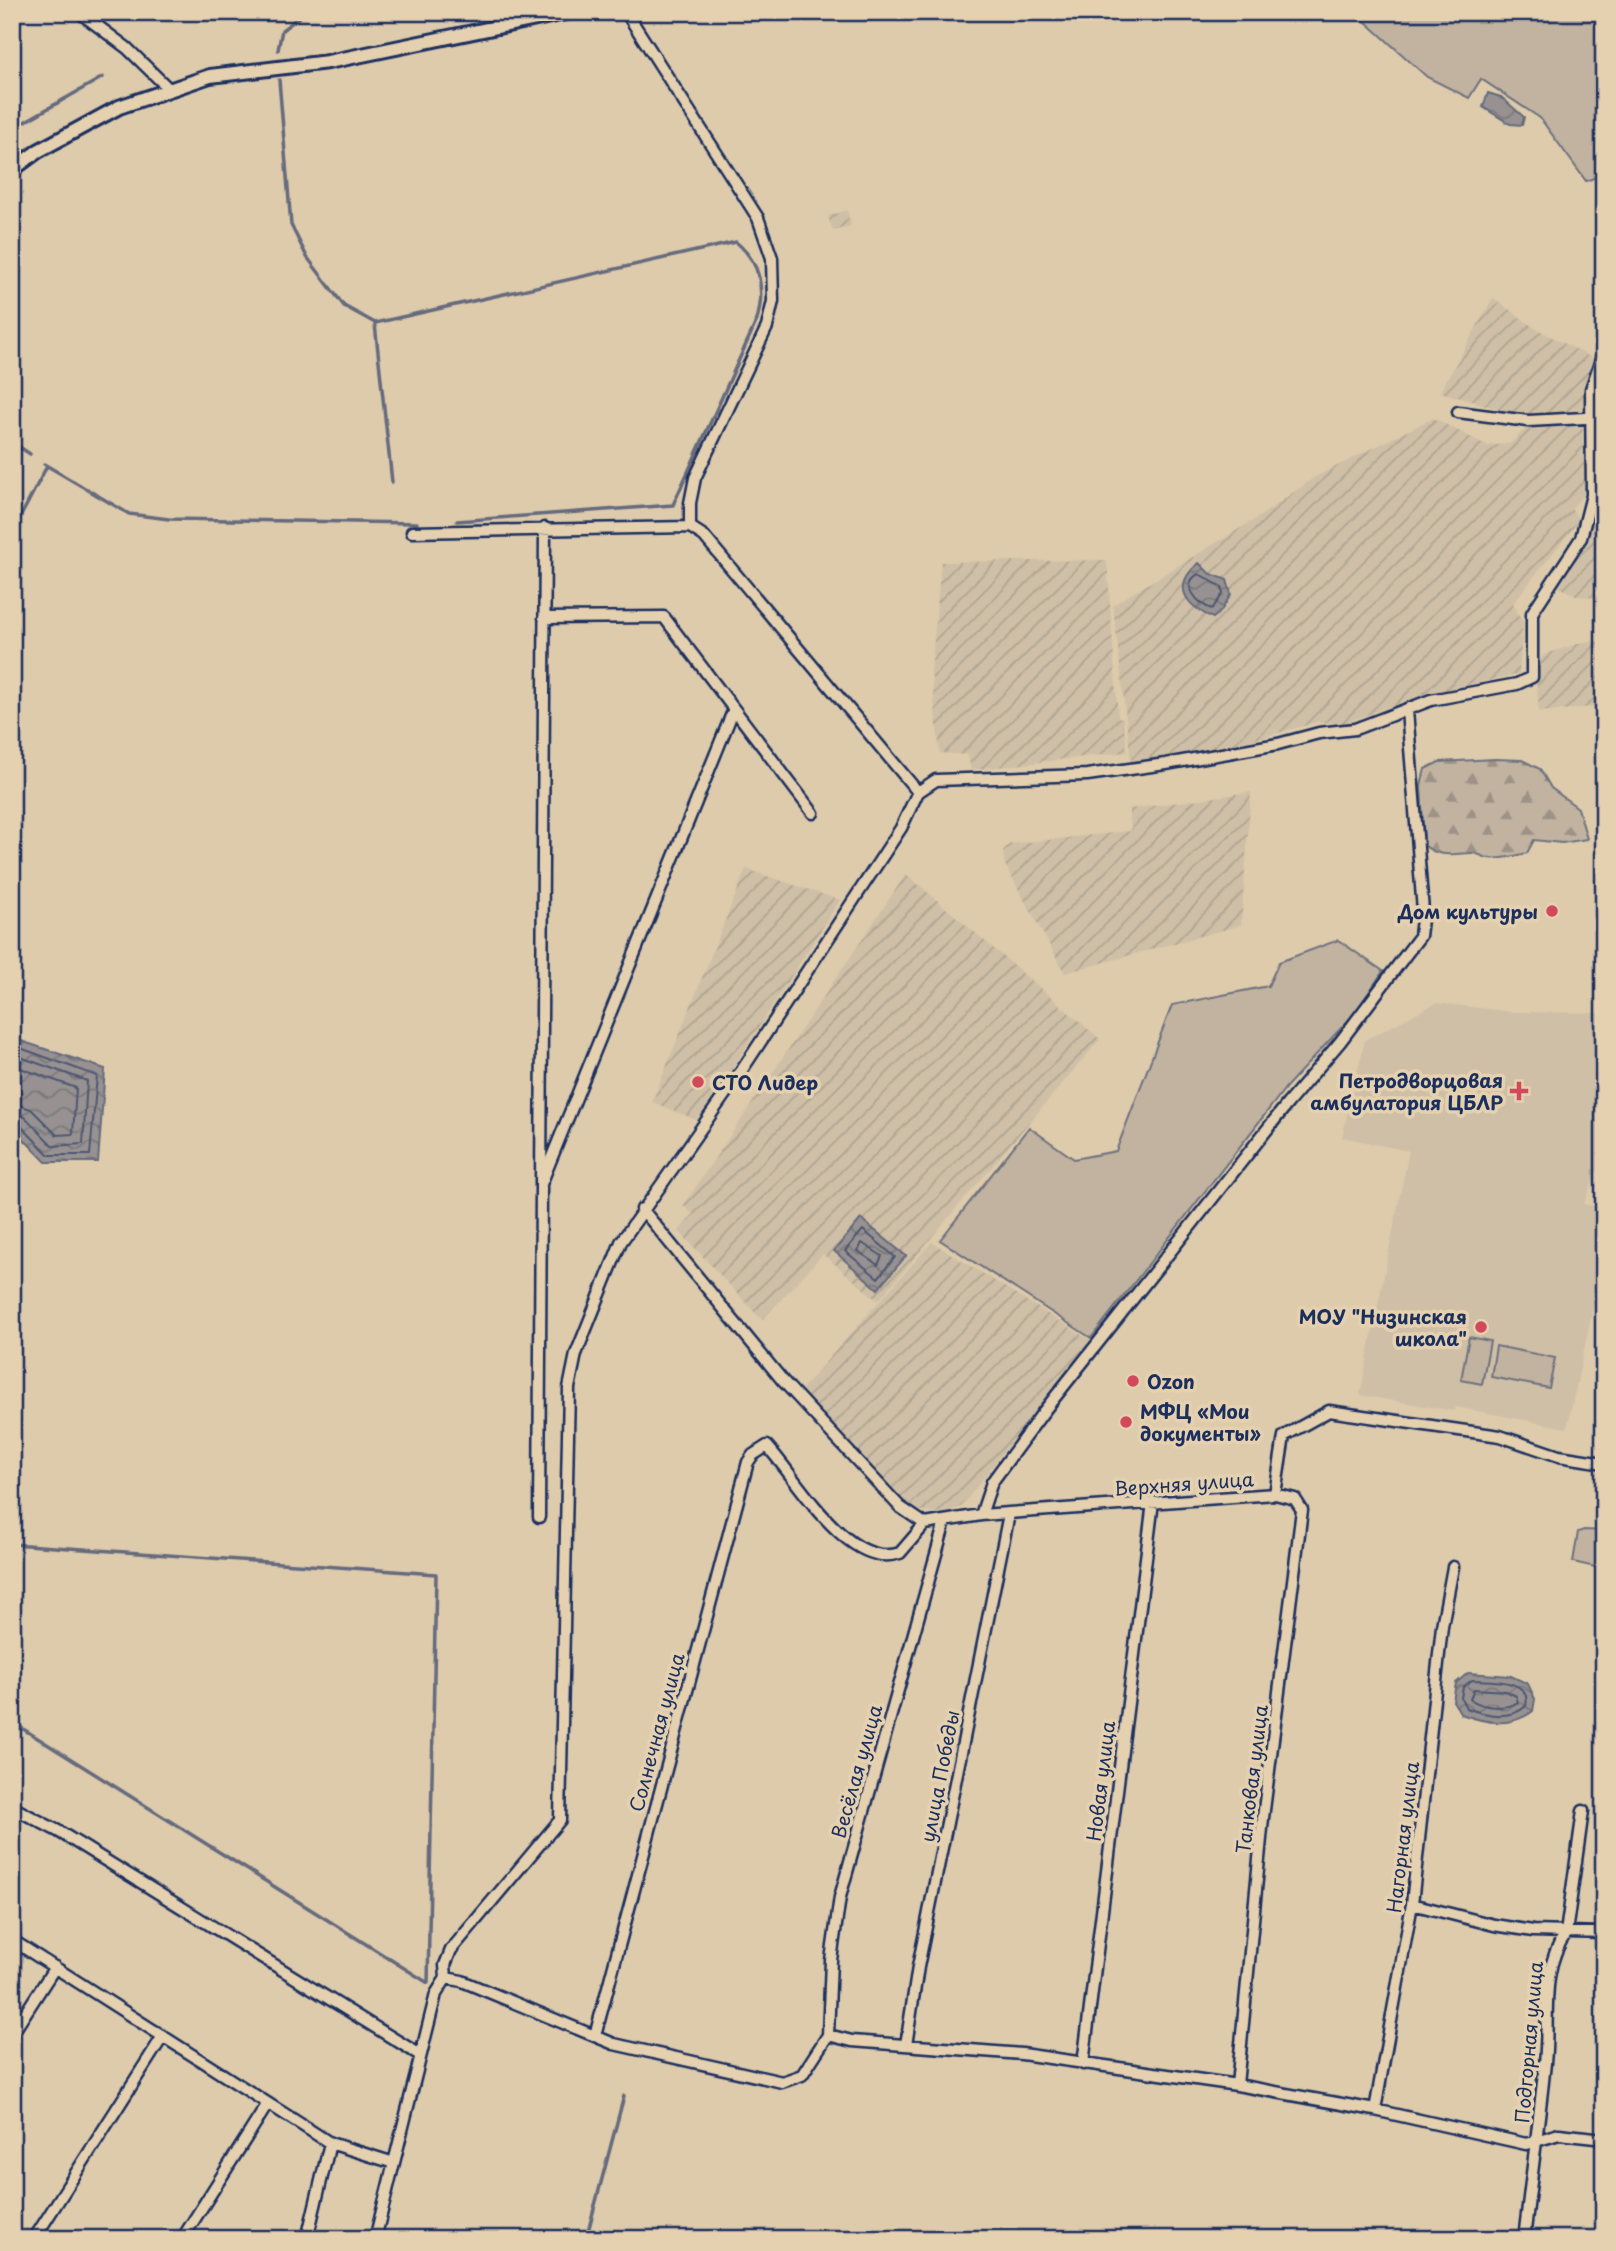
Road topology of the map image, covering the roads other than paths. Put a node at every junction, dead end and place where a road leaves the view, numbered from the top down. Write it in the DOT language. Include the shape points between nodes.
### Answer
graph roads {
  1 [pos="79,12"];
  2 [pos="570,12"];
  3 [pos="626,12"];
  4 [pos="168,88"];
  5 [pos="12,170"];
  6 [pos="1604,352"];
  7 [pos="1458,412"];
  8 [pos="1604,417"];
  9 [pos="1588,420"];
  10 [pos="691,527"];
  11 [pos="545,528"];
  12 [pos="412,532"];
  13 [pos="544,618"];
  14 [pos="1407,710"];
  15 [pos="733,711"];
  16 [pos="918,792"];
  17 [pos="813,813"];
  18 [pos="539,1188"];
  19 [pos="642,1209"];
  20 [pos="1604,1463"];
  21 [pos="1275,1494"];
  22 [pos="1153,1502"];
  23 [pos="1009,1514"];
  24 [pos="981,1516"];
  25 [pos="539,1517"];
  26 [pos="945,1522"];
  27 [pos="925,1524"];
  28 [pos="1453,1567"];
  29 [pos="12,1807"];
  30 [pos="1583,1811"];
  31 [pos="1412,1904"];
  32 [pos="1566,1933"];
  33 [pos="1604,1933"];
  34 [pos="12,1940"];
  35 [pos="55,1967"];
  36 [pos="446,1978"];
  37 [pos="12,2034"];
  38 [pos="828,2035"];
  39 [pos="163,2036"];
  40 [pos="595,2036"];
  41 [pos="906,2045"];
  42 [pos="420,2055"];
  43 [pos="1083,2064"];
  44 [pos="1237,2085"];
  45 [pos="267,2105"];
  46 [pos="1375,2110"];
  47 [pos="1604,2139"];
  48 [pos="1536,2140"];
  49 [pos="330,2143"];
  50 [pos="394,2162"];
  51 [pos="34,2239"];
  52 [pos="182,2239"];
  53 [pos="307,2239"];
  54 [pos="375,2239"];
  55 [pos="1524,2239"];
  1 -- 4 [label="street" via="127,48"];
  2 -- 4 [label="street" via="328,62 239,70"];
  3 -- 10 [label="street" via="758,218 772,258 773,301 766,327 695,478"];
  4 -- 5 [label="street" via="119,107"];
  6 -- 9 [label="street" via="1591,389"];
  7 -- 9 [label="street" via="1528,421"];
  8 -- 9 [label="street"];
  9 -- 14 [label="street" via="1592,495 1581,538 1532,614 1532,677 1431,700"];
  10 -- 11 [label="street"];
  10 -- 16 [label="street"];
  11 -- 12 [label="street"];
  11 -- 13 [label="street"];
  13 -- 15 [label="street" via="664,617"];
  13 -- 18 [label="street"];
  14 -- 16 [label="street" via="1355,729 1177,762 1087,775 936,780"];
  14 -- 24 [label="street" via="1423,911 1420,936 1044,1411 992,1482"];
  15 -- 17 [label="street"];
  15 -- 18 [label="street"];
  16 -- 19 [label="street" via="901,828 747,1063"];
  18 -- 25 [label="street"];
  19 -- 27 [label="street" via="783,1381 900,1507"];
  19 -- 36 [label="street" via="616,1254 576,1354 569,1388 560,1820 451,1951"];
  20 -- 21 [label="street, Верхняя улица" via="1559,1456 1500,1436 1329,1411 1284,1436"];
  21 -- 22 [label="street, Верхняя улица"];
  21 -- 44 [label="street, Танковая улица" via="1295,1499 1302,1510 1263,1818"];
  22 -- 23 [label="street, Верхняя улица"];
  22 -- 43 [label="street, Новая улица"];
  23 -- 24 [label="street, Верхняя улица"];
  23 -- 41 [label="street, улица Победы"];
  24 -- 26 [label="street, Верхняя улица"];
  26 -- 27 [label="street, Верхняя улица"];
  26 -- 38 [label="street, Весёлая улица" via="839,1898"];
  27 -- 40 [label="street, Солнечная улица" via="900,1553 885,1556 864,1549 830,1525 767,1446 748,1462"];
  28 -- 31 [label="street, Нагорная улица" via="1442,1626"];
  29 -- 42 [label="street"];
  30 -- 32 [label="street, Подгорная улица"];
  31 -- 32 [label="street" via="1494,1925"];
  31 -- 46 [label="street, Нагорная улица"];
  32 -- 33 [label="street"];
  32 -- 48 [label="street, Подгорная улица" via="1554,1949 1548,1972 1546,2058"];
  34 -- 35 [label="street"];
  35 -- 37 [label="street"];
  35 -- 39 [label="street"];
  36 -- 40 [label="street"];
  36 -- 42 [label="street" via="436,1994"];
  38 -- 40 [label="street" via="802,2075 782,2082"];
  38 -- 41 [label="street"];
  39 -- 45 [label="street"];
  39 -- 51 [label="street"];
  41 -- 43 [label="street"];
  42 -- 50 [label="street"];
  43 -- 44 [label="street"];
  44 -- 46 [label="street"];
  45 -- 49 [label="street"];
  45 -- 52 [label="street"];
  46 -- 48 [label="street" via="1526,2144"];
  47 -- 48 [label="street" via="1559,2134"];
  48 -- 55 [label="street, Подгорная улица"];
  49 -- 50 [label="street"];
  49 -- 53 [label="street"];
  50 -- 54 [label="street"];
}
